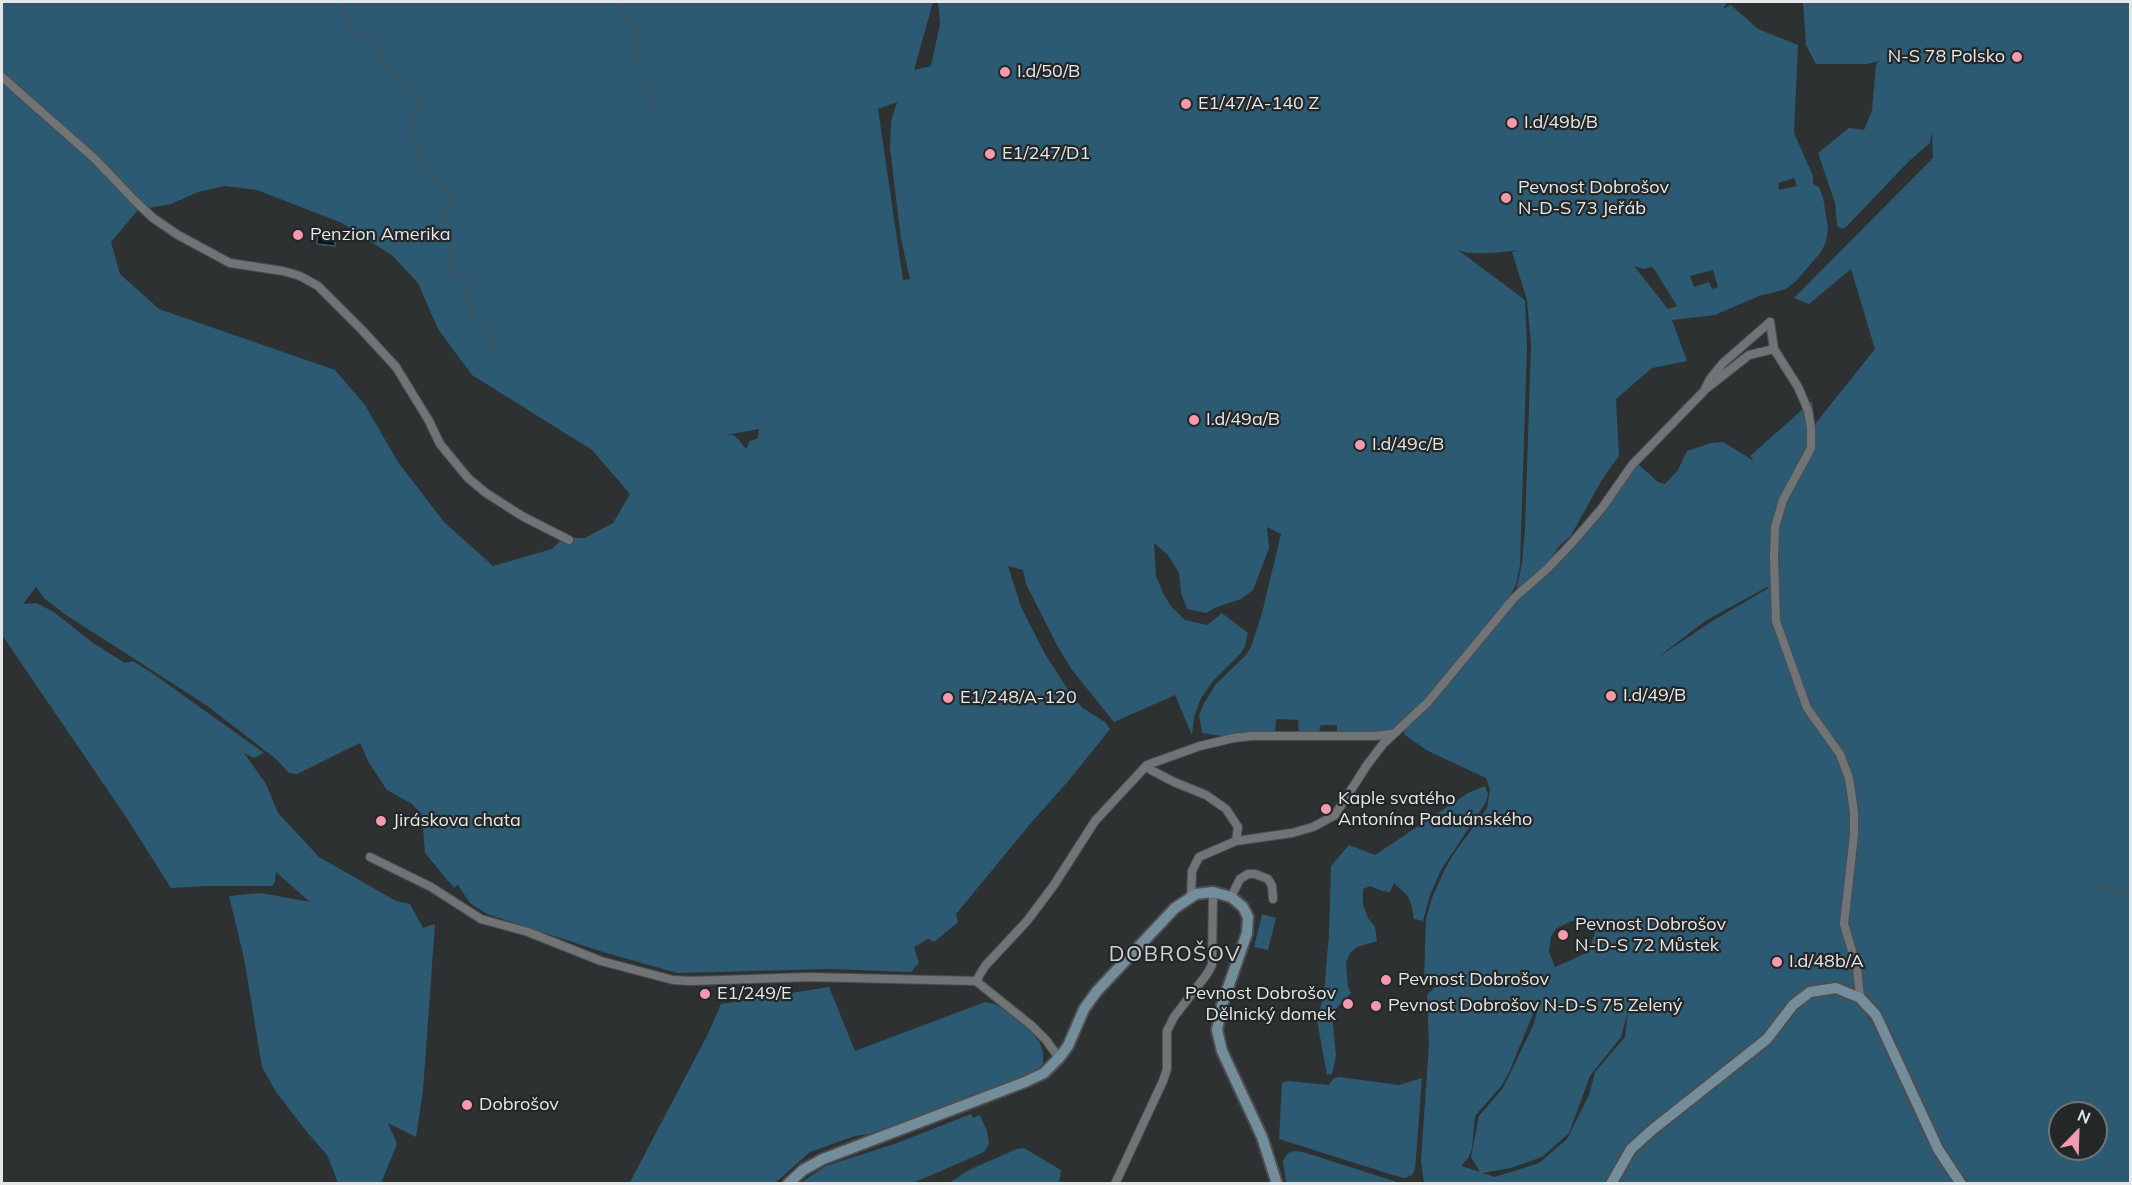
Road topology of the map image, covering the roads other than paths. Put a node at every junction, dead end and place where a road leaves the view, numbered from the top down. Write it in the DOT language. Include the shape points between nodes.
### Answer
graph roads {
  1 [pos="2,77"];
  2 [pos="1774,350"];
  3 [pos="1704,391"];
  4 [pos="569,540"];
  5 [pos="1392,734"];
  6 [pos="1147,765"];
  7 [pos="1238,827"];
  8 [pos="1256,837"];
  9 [pos="1236,841"];
  10 [pos="370,857"];
  11 [pos="1213,892"];
  12 [pos="1191,896"];
  13 [pos="1231,897"];
  14 [pos="1273,899"];
  15 [pos="976,981"];
  16 [pos="1860,998"];
  17 [pos="1059,1058"];
  18 [pos="788,1184"];
  19 [pos="1115,1184"];
  20 [pos="1277,1184"];
  21 [pos="1611,1184"];
  22 [pos="1961,1184"];
  1 -- 4 [label="street" via="95,159 153,218 178,235 230,263 283,271 318,286 396,367 440,444 468,478 522,516"];
  2 -- 3 [label="street" via="1749,355"];
  2 -- 3 [label="street" via="1770,322 1724,363"];
  2 -- 16 [label="street" via="1798,387 1811,428 1811,448 1783,500 1775,527 1776,621 1807,708 1840,754 1849,778 1854,835 1844,924 1857,968"];
  3 -- 5 [label="street" via="1640,456 1590,523 1553,564 1514,598 1428,702"];
  5 -- 6 [label="street" via="1234,738"];
  5 -- 8 [label="street" via="1335,815 1292,833"];
  6 -- 7 [label="street" via="1217,802"];
  6 -- 15 [label="street" via="1095,821 1054,885"];
  7 -- 8 [label="street"];
  7 -- 9 [label="street"];
  8 -- 9 [label="street"];
  9 -- 12 [label="street" via="1199,857 1192,871"];
  10 -- 15 [label="street" via="431,887 481,918 601,961 673,980 809,977"];
  11 -- 12 [label="street"];
  11 -- 13 [label="street"];
  11 -- 19 [label="street" via="1212,964 1170,1024 1167,1069 1161,1087"];
  12 -- 17 [label="street" via="1175,908 1093,996"];
  13 -- 14 [label="street" via="1240,879 1255,874 1268,879"];
  13 -- 20 [label="street" via="1246,911 1248,924 1216,1030 1262,1137"];
  15 -- 17 [label="street" via="1032,1026"];
  16 -- 21 [label="street" via="1836,988 1810,992 1793,1005 1767,1040 1631,1149"];
  16 -- 22 [label="street" via="1876,1015 1938,1149"];
  17 -- 18 [label="street" via="1036,1077 823,1159"];
}
